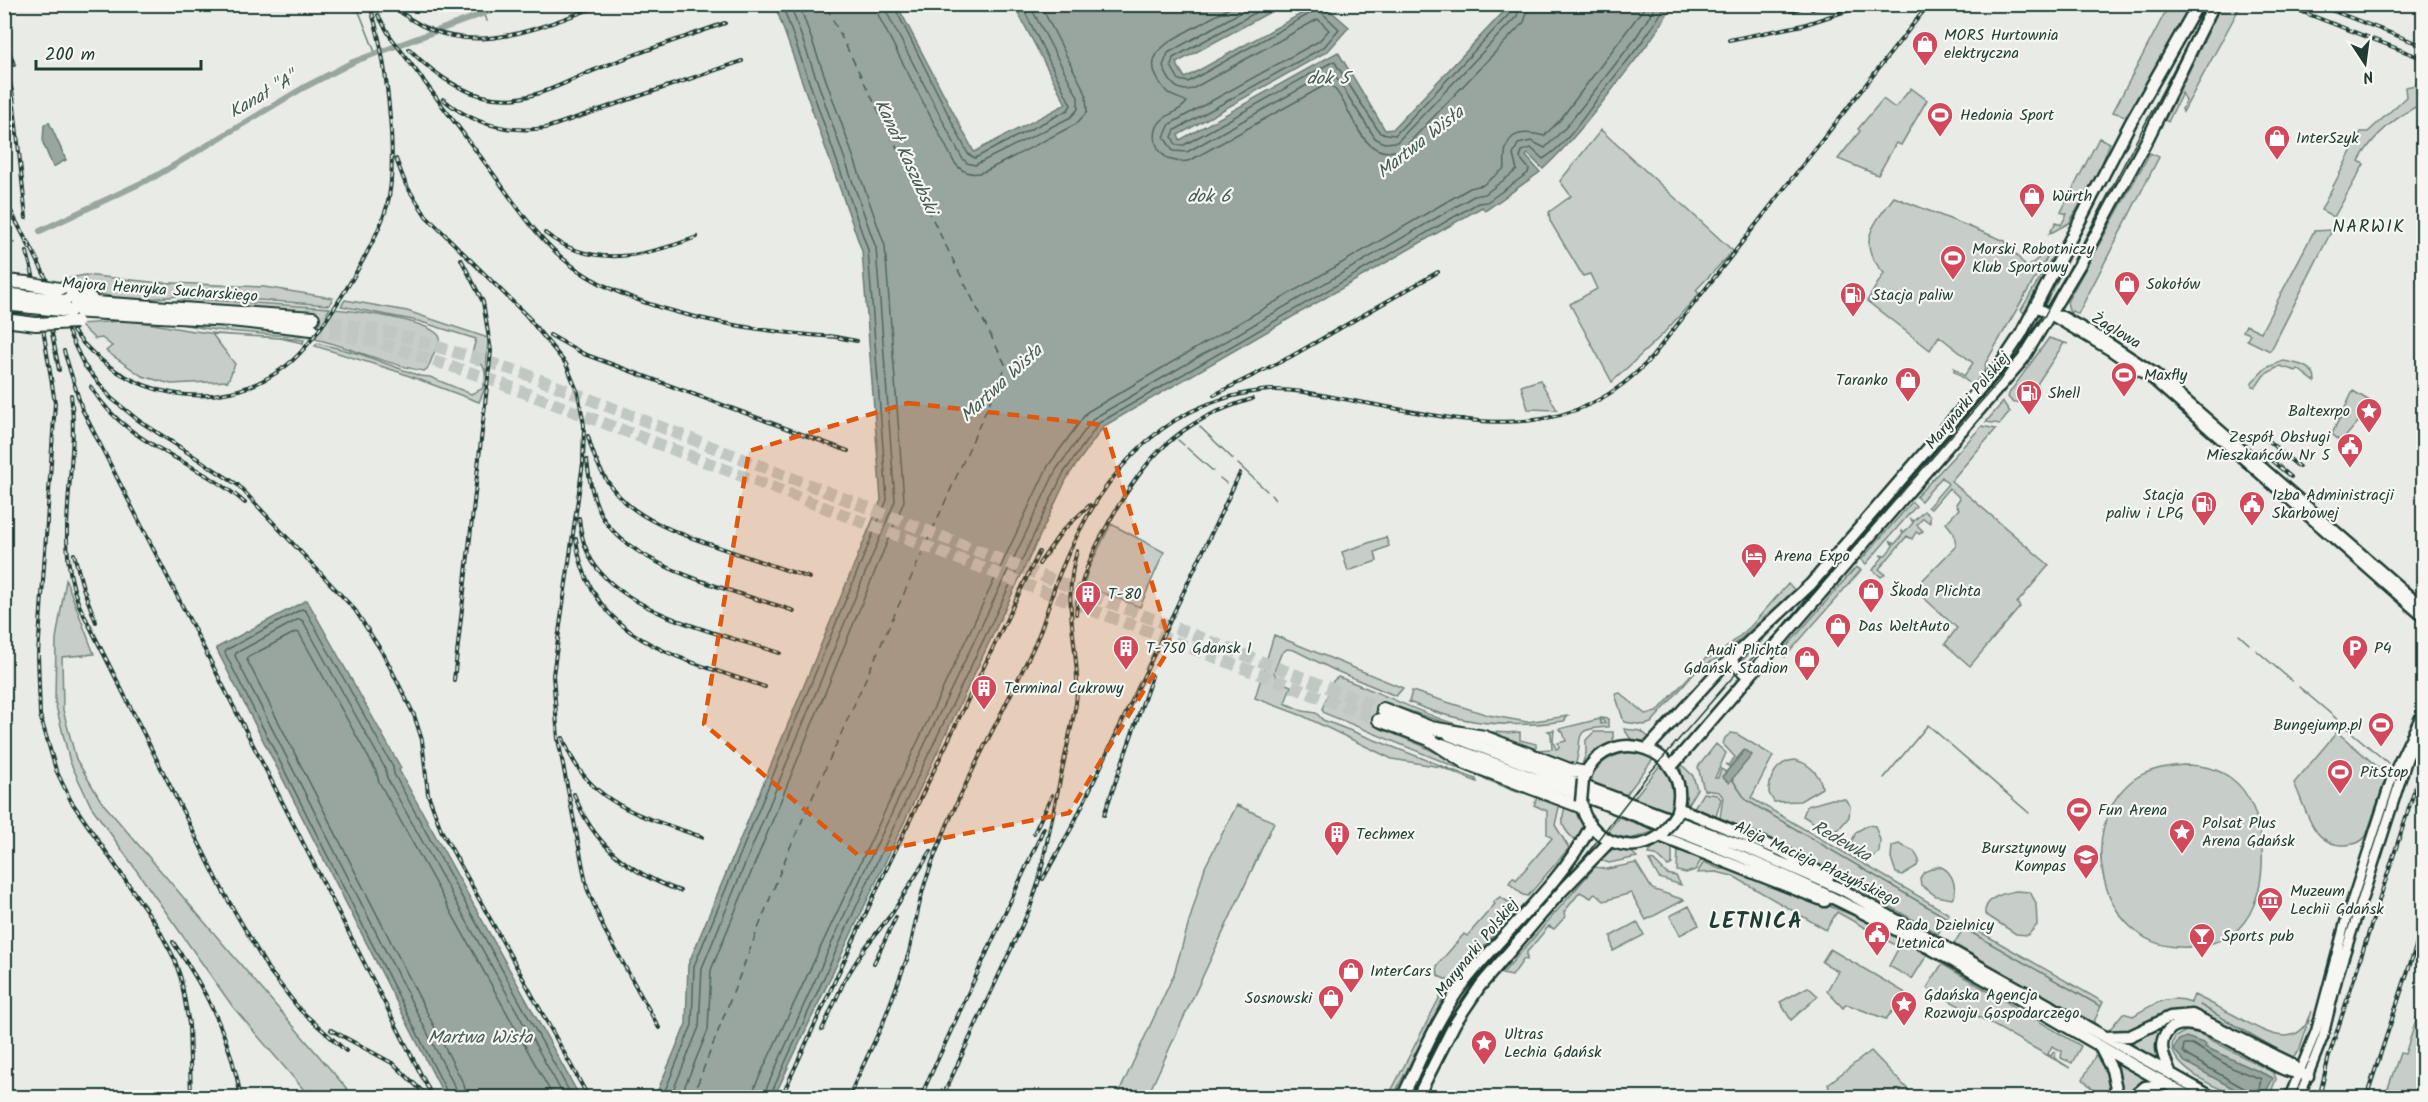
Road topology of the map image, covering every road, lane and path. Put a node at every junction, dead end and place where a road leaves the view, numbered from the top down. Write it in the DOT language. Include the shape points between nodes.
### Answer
graph roads {
  1 [pos="2198,4"];
  2 [pos="2214,4"];
  3 [pos="4,281"];
  4 [pos="4,294"];
  5 [pos="31,302"];
  6 [pos="4,304"];
  7 [pos="68,306"];
  8 [pos="2035,306"];
  9 [pos="2051,315"];
  10 [pos="4,320"];
  11 [pos="1977,394"];
  12 [pos="1988,403"];
  13 [pos="1913,467"];
  14 [pos="1924,476"];
  15 [pos="2342,543"];
  16 [pos="1840,550"];
  17 [pos="1852,559"];
  18 [pos="1811,584"];
  19 [pos="1821,594"];
  20 [pos="2424,609"];
  21 [pos="2424,618"];
  22 [pos="1730,660"];
  23 [pos="1749,677"];
  24 [pos="2424,709"];
  25 [pos="1381,714"];
  26 [pos="2424,724"];
  27 [pos="1430,733"];
  28 [pos="1647,749"];
  29 [pos="1671,767"];
  30 [pos="2397,775"];
  31 [pos="1585,776"];
  32 [pos="1582,804"];
  33 [pos="1677,811"];
  34 [pos="1591,826"];
  35 [pos="1662,835"];
  36 [pos="1610,841"];
  37 [pos="1841,889"];
  38 [pos="1876,919"];
  39 [pos="1932,944"];
  40 [pos="2102,1042"];
  41 [pos="2304,1074"];
  42 [pos="2169,1079"];
  43 [pos="1402,1098"];
  44 [pos="1418,1098"];
  45 [pos="2118,1098"];
  46 [pos="2132,1098"];
  47 [pos="2192,1098"];
  48 [pos="2214,1098"];
  49 [pos="2289,1098"];
  50 [pos="2300,1098"];
  1 -- 8 [label="main road, Marynarki Polskiej"];
  2 -- 9 [label="main road, Marynarki Polskiej" via="2157,123"];
  3 -- 7 [label="highway, bridge" via="27,283"];
  4 -- 5 [label="highway, Majora Henryka Sucharskiego"];
  5 -- 6 [label="highway, Majora Henryka Sucharskiego"];
  5 -- 7 [label="highway, Majora Henryka Sucharskiego, bridge"];
  7 -- 7 [label="highway, Majora Henryka Sucharskiego" via="110,314 313,323 97,303"];
  7 -- 10 [label="highway, bridge" via="36,324"];
  8 -- 9 [label="street, Żaglowa"];
  8 -- 11 [label="main road, Marynarki Polskiej" via="2012,348"];
  9 -- 12 [label="main road, Marynarki Polskiej" via="2018,367"];
  9 -- 15 [label="street, Żaglowa" via="2101,342 2165,386"];
  11 -- 12 [label="main road"];
  11 -- 13 [label="main road, Marynarki Polskiej"];
  12 -- 14 [label="main road, Marynarki Polskiej"];
  13 -- 14 [label="main road"];
  13 -- 16 [label="main road, Marynarki Polskiej"];
  14 -- 17 [label="main road, Marynarki Polskiej"];
  15 -- 20 [label="street"];
  15 -- 21 [label="street"];
  16 -- 17 [label="main road"];
  16 -- 18 [label="main road, Marynarki Polskiej"];
  17 -- 19 [label="main road, Marynarki Polskiej"];
  18 -- 19 [label="main road"];
  18 -- 22 [label="main road, Marynarki Polskiej"];
  19 -- 23 [label="main road, Marynarki Polskiej"];
  22 -- 23 [label="main road"];
  22 -- 28 [label="main road, Marynarki Polskiej"];
  23 -- 29 [label="main road, Marynarki Polskiej"];
  24 -- 30 [label="street"];
  25 -- 27 [label="highway, Aleja Macieja Płażyńskiego"];
  26 -- 30 [label="street"];
  27 -- 31 [label="highway" via="1484,737"];
  27 -- 32 [label="highway" via="1466,762"];
  27 -- 37 [label="main road, Aleja Macieja Płażyńskiego" via="1745,847"];
  27 -- 38 [label="main road, Aleja Macieja Płażyńskiego" via="1743,858"];
  28 -- 29 [label="main road"];
  28 -- 31 [label="main road" via="1612,749 1597,759"];
  29 -- 33 [label="main road" via="1678,784"];
  30 -- 41 [label="street"];
  31 -- 32 [label="main road, bridge"];
  32 -- 34 [label="main road"];
  33 -- 35 [label="main road, bridge"];
  33 -- 37 [label="main road" via="1782,851 1834,880"];
  34 -- 36 [label="main road"];
  34 -- 43 [label="main road, Marynarki Polskiej" via="1557,875 1456,993"];
  35 -- 36 [label="main road" via="1634,845"];
  35 -- 38 [label="main road"];
  36 -- 44 [label="main road, Marynarki Polskiej" via="1480,986 1455,1023"];
  37 -- 39 [label="main road, Aleja Macieja Płażyńskiego"];
  38 -- 39 [label="main road, Aleja Macieja Płażyńskiego"];
  39 -- 40 [label="main road, Aleja Macieja Płażyńskiego"];
  40 -- 41 [label="main road" via="2130,1036 2170,1017 2192,1015 2290,1063"];
  40 -- 42 [label="main road, Aleja Macieja Płażyńskiego"];
  40 -- 45 [label="main road"];
  41 -- 42 [label="main road" via="2286,1070 2187,1022 2171,1027 2162,1040"];
  41 -- 49 [label="street"];
  41 -- 50 [label="street"];
  42 -- 46 [label="main road" via="2145,1087"];
  42 -- 47 [label="main road, Aleja Macieja Płażyńskiego"];
  42 -- 48 [label="main road, Aleja Macieja Płażyńskiego"];
}
